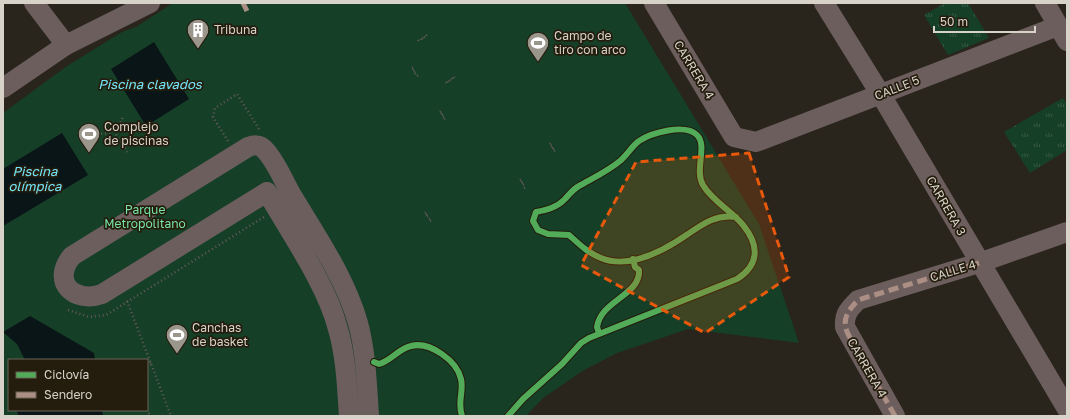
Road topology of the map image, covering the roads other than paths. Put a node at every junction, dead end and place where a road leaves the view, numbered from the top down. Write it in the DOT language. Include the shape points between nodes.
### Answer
graph roads {
  1 [pos="34,3"];
  2 [pos="150,3"];
  3 [pos="654,3"];
  4 [pos="824,3"];
  5 [pos="1045,3"];
  6 [pos="1063,33"];
  7 [pos="66,44"];
  8 [pos="3,88"];
  9 [pos="881,95"];
  10 [pos="734,137"];
  11 [pos="1067,232"];
  12 [pos="979,263"];
  13 [pos="845,318"];
  14 [pos="1067,409"];
  15 [pos="349,416"];
  16 [pos="369,416"];
  17 [pos="895,416"];
  1 -- 7 [label="street"];
  2 -- 7 [label="street"];
  3 -- 10 [label="street, CARRERA 4"];
  4 -- 9 [label="street, CARRERA 3"];
  5 -- 6 [label="street"];
  6 -- 9 [label="street, CALLE 5"];
  7 -- 8 [label="street"];
  9 -- 10 [label="street, CALLE 5" via="756,142"];
  9 -- 12 [label="street, CARRERA 3"];
  11 -- 12 [label="street, CALLE 4"];
  12 -- 13 [label="street, CALLE 4" via="858,300"];
  12 -- 14 [label="street, CARRERA 3"];
  13 -- 17 [label="street, CARRERA 4" via="848,334"];
  15 -- 16 [label="street" via="346,367 333,313 315,276 266,192 98,295 86,298 72,292 64,278 66,263 72,256 248,147 258,146 268,155 329,259 352,306 366,365"];
}
